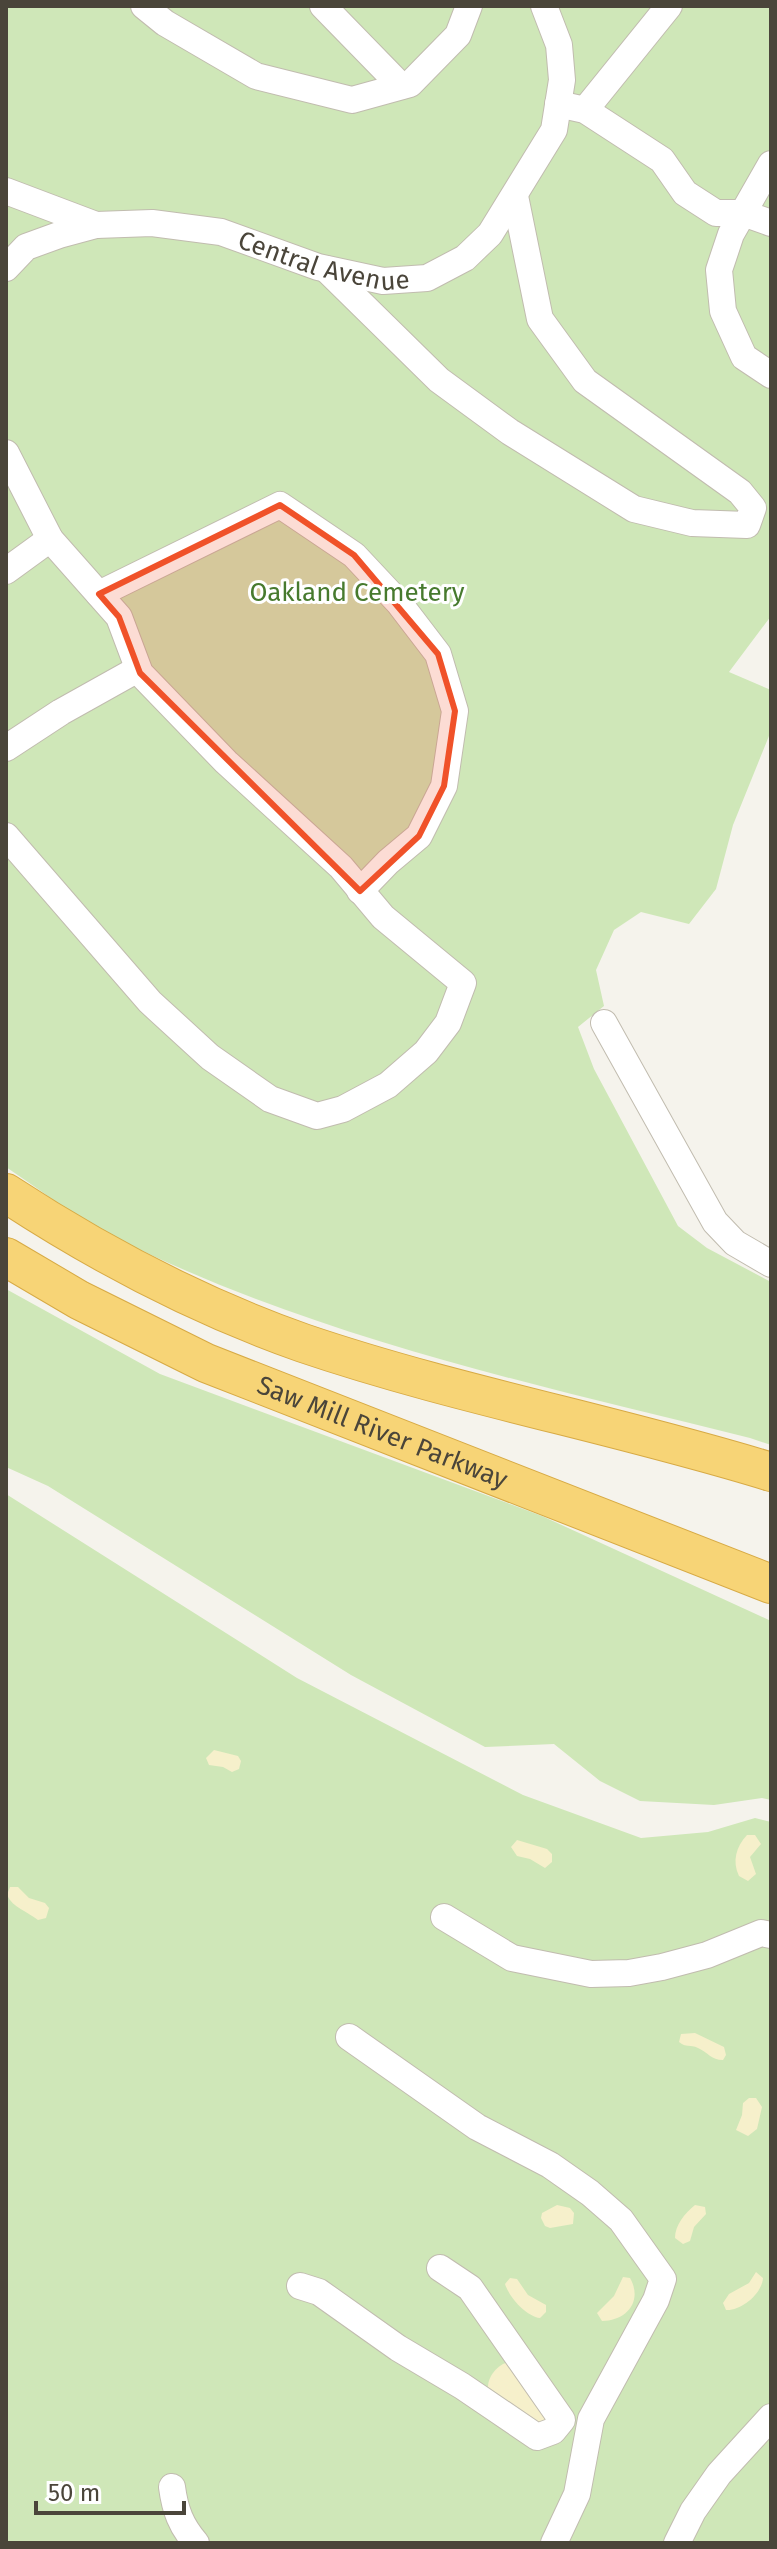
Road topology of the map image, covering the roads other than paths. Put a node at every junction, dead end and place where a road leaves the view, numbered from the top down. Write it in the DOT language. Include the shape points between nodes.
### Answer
graph roads {
  1 [pos="144,6"];
  2 [pos="323,6"];
  3 [pos="469,6"];
  4 [pos="544,6"];
  5 [pos="669,6"];
  6 [pos="401,86"];
  7 [pos="558,104"];
  8 [pos="585,110"];
  9 [pos="771,164"];
  10 [pos="6,191"];
  11 [pos="515,196"];
  12 [pos="743,213"];
  13 [pos="771,223"];
  14 [pos="96,225"];
  15 [pos="6,268"];
  16 [pos="326,269"];
  17 [pos="771,375"];
  18 [pos="6,453"];
  19 [pos="50,539"];
  20 [pos="6,571"];
  21 [pos="99,594"];
  22 [pos="138,669"];
  23 [pos="6,748"];
  24 [pos="6,836"];
  25 [pos="360,891"];
  26 [pos="604,1023"];
  27 [pos="6,1193"];
  28 [pos="6,1257"];
  29 [pos="771,1264"];
  30 [pos="761,1467"];
  31 [pos="771,1584"];
  32 [pos="444,1917"];
  33 [pos="771,1935"];
  34 [pos="349,2037"];
  35 [pos="440,2268"];
  36 [pos="300,2286"];
  37 [pos="771,2417"];
  38 [pos="560,2423"];
  39 [pos="589,2427"];
  40 [pos="172,2487"];
  41 [pos="196,2543"];
  42 [pos="554,2543"];
  43 [pos="677,2543"];
  1 -- 6 [label="street" via="256,76 352,100"];
  2 -- 6 [label="street"];
  3 -- 6 [label="street" via="458,35 410,84"];
  4 -- 7 [label="street, Central Avenue" via="559,45"];
  5 -- 8 [label="street"];
  7 -- 8 [label="street"];
  7 -- 11 [label="street, Central Avenue" via="554,130"];
  8 -- 12 [label="street" via="662,160 685,193 716,213"];
  9 -- 12 [label="street"];
  10 -- 14 [label="street"];
  11 -- 16 [label="street, Central Avenue" via="490,234 465,258 427,278 383,281"];
  11 -- 16 [label="street" via="540,319 585,381 740,492 753,508 747,525 692,523 634,509 510,432 439,380"];
  12 -- 13 [label="street"];
  12 -- 17 [label="street" via="719,270 723,311 744,357"];
  14 -- 15 [label="street, Central Avenue" via="26,247"];
  14 -- 16 [label="street, Central Avenue" via="152,223 221,232"];
  18 -- 19 [label="street"];
  19 -- 20 [label="street"];
  19 -- 21 [label="street"];
  21 -- 22 [label="street" via="119,617"];
  21 -- 25 [label="street" via="280,505 354,555 399,603 438,654 455,711 444,786 419,836"];
  22 -- 23 [label="street"];
  22 -- 25 [label="street"];
  24 -- 25 [label="street" via="150,1002 200,1048 270,1099 317,1116 388,1085 426,1052 448,1023 463,983 383,917"];
  26 -- 29 [label="street" via="715,1222 735,1243"];
  27 -- 30 [label="highway" via="170,1287 302,1342 440,1384"];
  28 -- 31 [label="highway, Saw Mill River Parkway" via="206,1363"];
  32 -- 33 [label="street" via="512,1958 591,1974 662,1967 761,1933"];
  34 -- 39 [label="street" via="477,2127 550,2165 590,2193 621,2220 663,2279"];
  35 -- 38 [label="street" via="470,2288 547,2396"];
  36 -- 38 [label="street" via="319,2292 537,2437"];
  37 -- 43 [label="street" via="719,2474"];
  38 -- 39 [label="street"];
  39 -- 42 [label="street" via="577,2494"];
  40 -- 41 [label="street" via="183,2528"];
}
